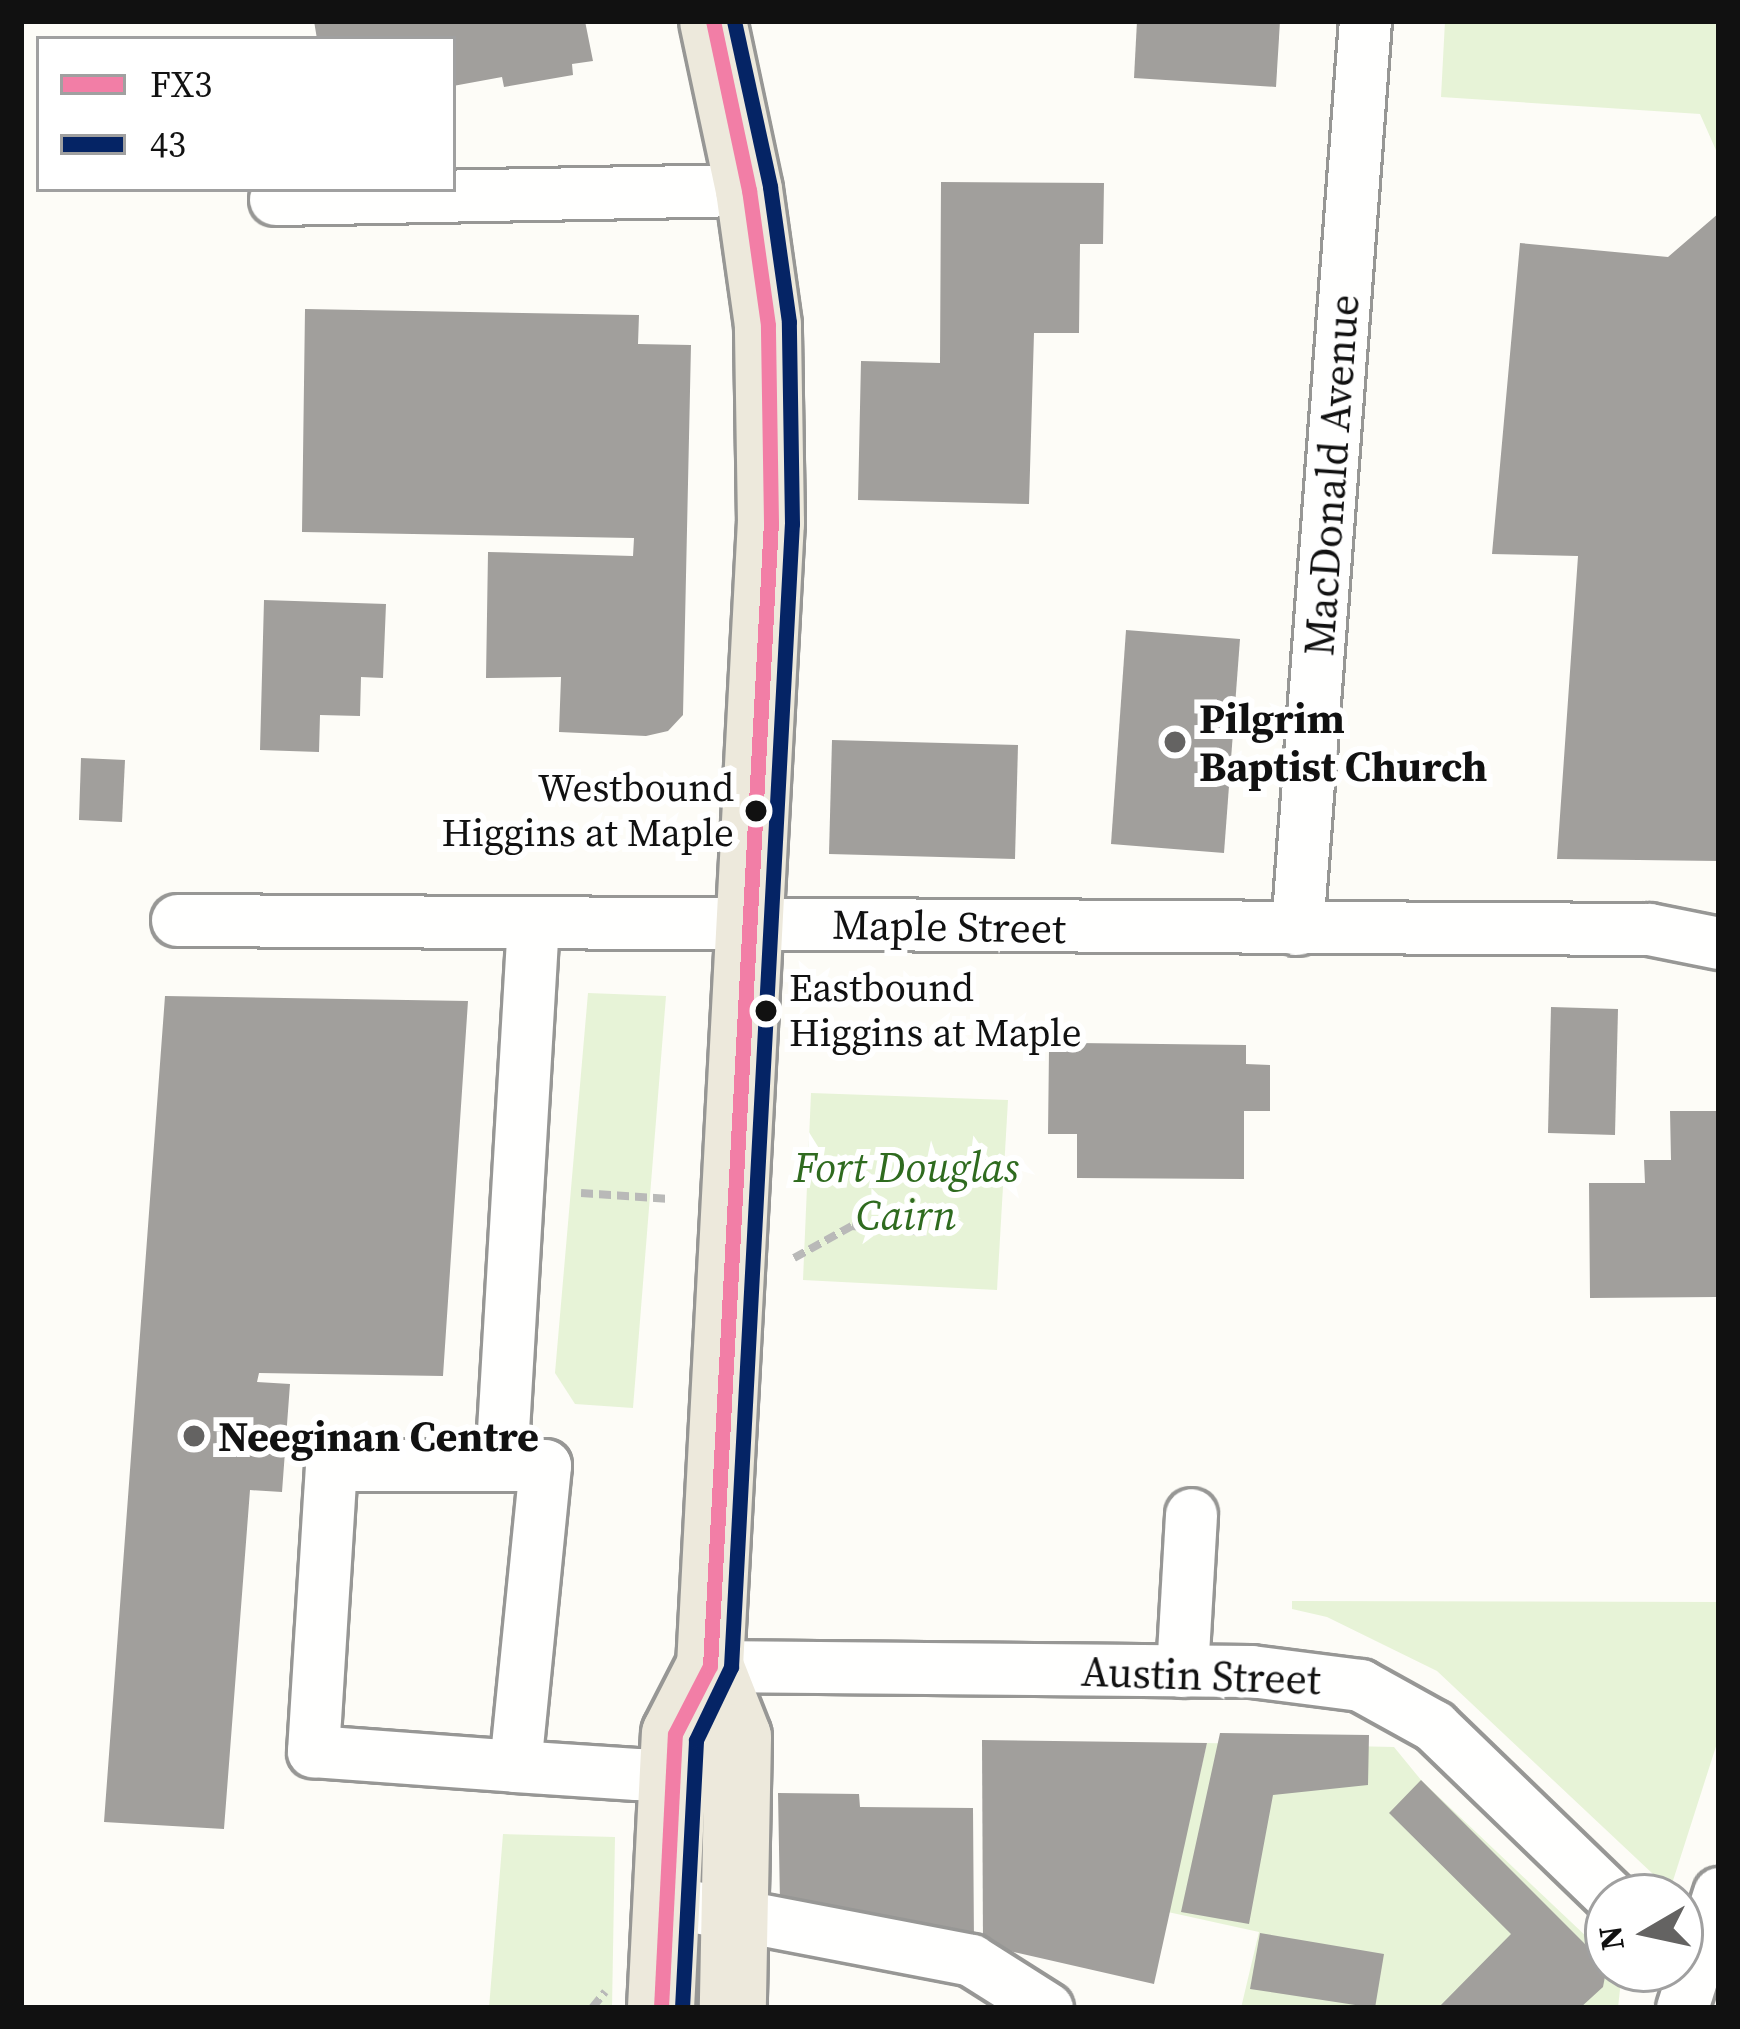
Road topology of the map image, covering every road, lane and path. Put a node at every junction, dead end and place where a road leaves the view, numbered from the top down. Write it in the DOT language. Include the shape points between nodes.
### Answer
graph roads {
  1 [pos="713,21"];
  2 [pos="1365,21"];
  3 [pos="749,190"];
  4 [pos="275,199"];
  5 [pos="1719,913"];
  6 [pos="177,920"];
  7 [pos="533,922"];
  8 [pos="748,924"];
  9 [pos="1649,928"];
  10 [pos="1297,929"];
  11 [pos="1719,943"];
  12 [pos="580,1193"];
  13 [pos="670,1199"];
  14 [pos="926,1232"];
  15 [pos="794,1258"];
  16 [pos="501,1464"];
  17 [pos="1191,1514"];
  18 [pos="710,1666"];
  19 [pos="1182,1671"];
  20 [pos="515,1766"];
  21 [pos="672,1775"];
  22 [pos="1586,1873"];
  23 [pos="1719,1893"];
  24 [pos="664,1901"];
  25 [pos="734,1916"];
  26 [pos="1704,1948"];
  27 [pos="661,2008"];
  28 [pos="733,2008"];
  29 [pos="1047,2008"];
  1 -- 3 [label="main road"];
  2 -- 10 [label="street, MacDonald Avenue"];
  3 -- 4 [label="street"];
  3 -- 8 [label="main road" via="768,325 771,524"];
  5 -- 9 [label="street, Maple Street"];
  6 -- 7 [label="street, Maple Street"];
  7 -- 8 [label="street, Maple Street"];
  7 -- 16 [label="street"];
  8 -- 10 [label="street, Maple Street"];
  8 -- 18 [label="main road"];
  9 -- 10 [label="street, Maple Street"];
  9 -- 11 [label="street, Maple Street"];
  12 -- 13 [label="path"];
  14 -- 15 [label="path" via="852,1226"];
  16 -- 20 [label="street" via="545,1466"];
  16 -- 20 [label="street" via="331,1465 313,1751"];
  17 -- 19 [label="street"];
  18 -- 19 [label="street, Austin Street"];
  18 -- 21 [label="main road" via="675,1734"];
  18 -- 25 [label="main road" via="738,1737"];
  19 -- 22 [label="street, Austin Street" via="1310,1675 1385,1694 1434,1726"];
  20 -- 21 [label="street"];
  21 -- 24 [label="main road"];
  23 -- 26 [label="street"];
  24 -- 25 [label="street"];
  24 -- 27 [label="main road"];
  25 -- 28 [label="main road"];
  25 -- 29 [label="street" via="971,1960"];
}
